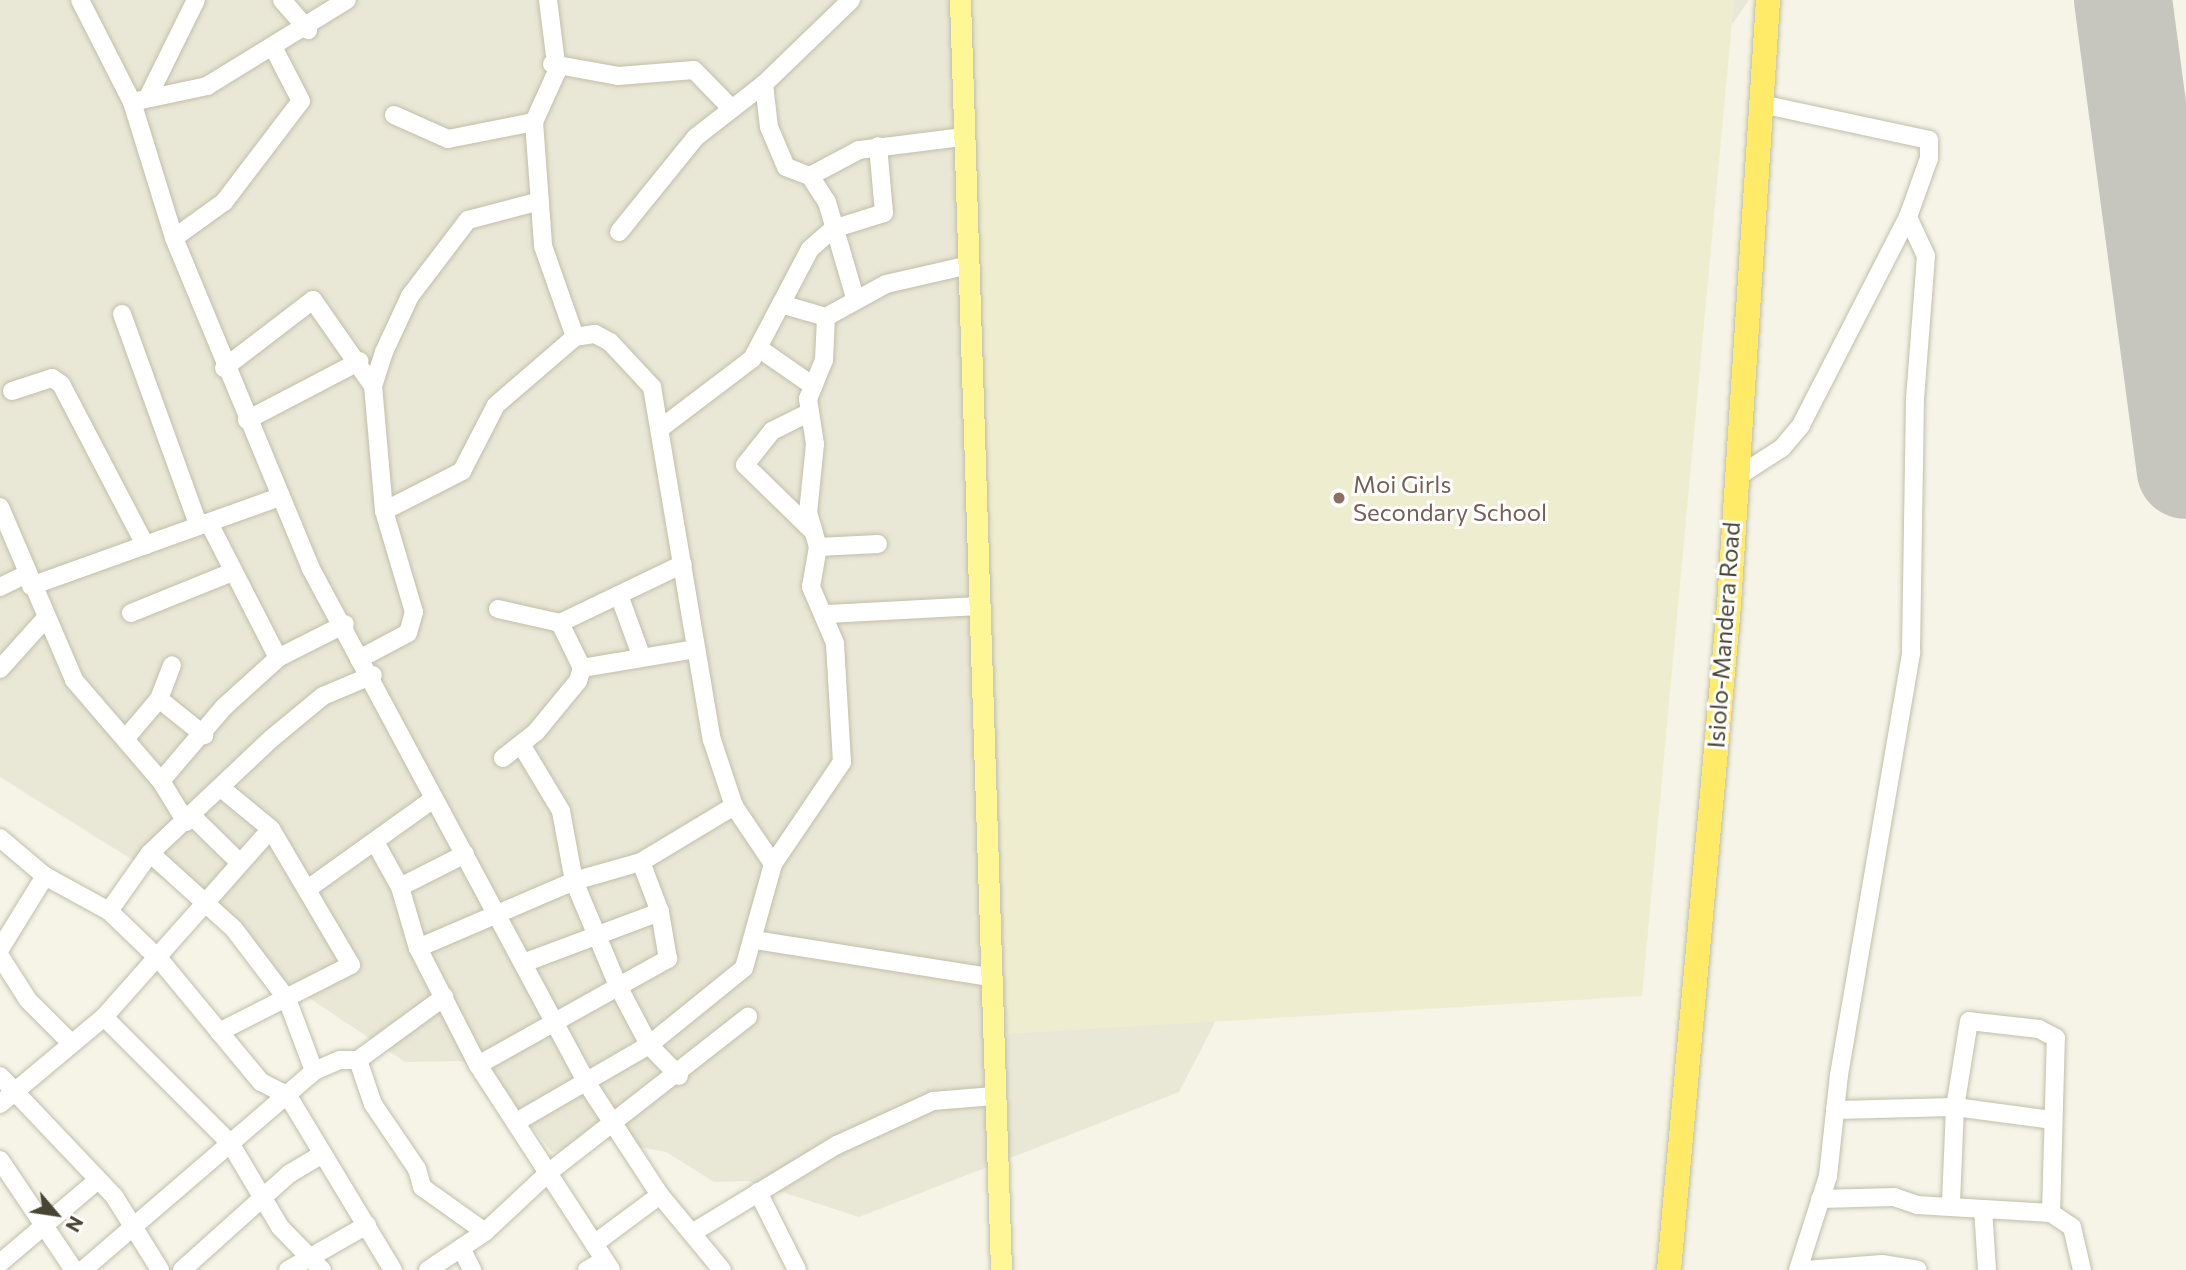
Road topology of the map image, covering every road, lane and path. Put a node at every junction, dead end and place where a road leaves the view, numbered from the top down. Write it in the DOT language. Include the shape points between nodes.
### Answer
graph roads {
  1 [pos="80,0"];
  2 [pos="196,0"];
  3 [pos="282,0"];
  4 [pos="347,0"];
  5 [pos="548,0"];
  6 [pos="851,0"];
  7 [pos="960,0"];
  8 [pos="1768,0"];
  9 [pos="308,30"];
  10 [pos="274,49"];
  11 [pos="552,64"];
  12 [pos="764,84"];
  13 [pos="141,98"];
  14 [pos="1761,104"];
  15 [pos="729,105"];
  16 [pos="394,115"];
  17 [pos="534,122"];
  18 [pos="962,137"];
  19 [pos="878,146"];
  20 [pos="810,176"];
  21 [pos="540,201"];
  22 [pos="1908,217"];
  23 [pos="833,229"];
  24 [pos="619,232"];
  25 [pos="174,238"];
  26 [pos="965,265"];
  27 [pos="855,298"];
  28 [pos="781,304"];
  29 [pos="122,314"];
  30 [pos="826,317"];
  31 [pos="575,337"];
  32 [pos="760,349"];
  33 [pos="360,361"];
  34 [pos="224,368"];
  35 [pos="373,386"];
  36 [pos="813,386"];
  37 [pos="12,391"];
  38 [pos="808,413"];
  39 [pos="247,420"];
  40 [pos="661,428"];
  41 [pos="1734,479"];
  42 [pos="280,497"];
  43 [pos="0,507"];
  44 [pos="384,510"];
  45 [pos="210,525"];
  46 [pos="816,539"];
  47 [pos="878,544"];
  48 [pos="145,545"];
  49 [pos="682,564"];
  50 [pos="230,573"];
  51 [pos="28,581"];
  52 [pos="0,587"];
  53 [pos="619,595"];
  54 [pos="979,606"];
  55 [pos="498,609"];
  56 [pos="131,612"];
  57 [pos="827,614"];
  58 [pos="46,618"];
  59 [pos="560,622"];
  60 [pos="345,624"];
  61 [pos="696,649"];
  62 [pos="641,655"];
  63 [pos="278,659"];
  64 [pos="359,659"];
  65 [pos="172,665"];
  66 [pos="582,668"];
  67 [pos="0,669"];
  68 [pos="373,675"];
  69 [pos="159,699"];
  70 [pos="204,735"];
  71 [pos="125,739"];
  72 [pos="522,746"];
  73 [pos="503,758"];
  74 [pos="161,781"];
  75 [pos="221,788"];
  76 [pos="432,800"];
  77 [pos="734,806"];
  78 [pos="189,819"];
  79 [pos="271,828"];
  80 [pos="0,838"];
  81 [pos="375,842"];
  82 [pos="150,853"];
  83 [pos="465,854"];
  84 [pos="641,862"];
  85 [pos="240,863"];
  86 [pos="773,864"];
  87 [pos="45,876"];
  88 [pos="574,881"];
  89 [pos="400,887"];
  90 [pos="309,888"];
  91 [pos="209,901"];
  92 [pos="108,911"];
  93 [pos="660,912"];
  94 [pos="498,914"];
  95 [pos="598,938"];
  96 [pos="755,940"];
  97 [pos="418,948"];
  98 [pos="0,949"];
  99 [pos="160,960"];
  100 [pos="526,962"];
  101 [pos="989,977"];
  102 [pos="618,988"];
  103 [pos="444,997"];
  104 [pos="287,999"];
  105 [pos="104,1017"];
  106 [pos="748,1017"];
  107 [pos="556,1023"];
  108 [pos="219,1032"];
  109 [pos="72,1044"];
  110 [pos="649,1045"];
  111 [pos="358,1060"];
  112 [pos="478,1065"];
  113 [pos="314,1071"];
  114 [pos="0,1076"];
  115 [pos="679,1076"];
  116 [pos="589,1085"];
  117 [pos="288,1096"];
  118 [pos="994,1096"];
  119 [pos="7,1097"];
  120 [pos="1955,1107"];
  121 [pos="1835,1110"];
  122 [pos="614,1120"];
  123 [pos="2053,1120"];
  124 [pos="519,1122"];
  125 [pos="230,1143"];
  126 [pos="322,1154"];
  127 [pos="0,1160"];
  128 [pos="548,1173"];
  129 [pos="98,1180"];
  130 [pos="758,1192"];
  131 [pos="660,1195"];
  132 [pos="1820,1199"];
  133 [pos="262,1202"];
  134 [pos="1951,1204"];
  135 [pos="1983,1209"];
  136 [pos="2051,1213"];
  137 [pos="43,1224"];
  138 [pos="367,1225"];
  139 [pos="132,1231"];
  140 [pos="485,1232"];
  141 [pos="692,1233"];
  142 [pos="594,1244"];
  143 [pos="461,1248"];
  144 [pos="0,1263"];
  145 [pos="315,1265"];
  146 [pos="608,1265"];
  147 [pos="74,1270"];
  148 [pos="83,1270"];
  149 [pos="160,1270"];
  150 [pos="182,1270"];
  151 [pos="288,1270"];
  152 [pos="393,1270"];
  153 [pos="428,1270"];
  154 [pos="472,1270"];
  155 [pos="587,1270"];
  156 [pos="722,1270"];
  157 [pos="797,1270"];
  158 [pos="1001,1270"];
  159 [pos="1669,1270"];
  160 [pos="1798,1270"];
  161 [pos="1805,1270"];
  162 [pos="1918,1270"];
  163 [pos="1987,1270"];
  164 [pos="2081,1270"];
  1 -- 13 [label="street"];
  2 -- 13 [label="street"];
  3 -- 9 [label="street"];
  4 -- 9 [label="street"];
  5 -- 11 [label="street"];
  6 -- 12 [label="street"];
  7 -- 18 [label="main road"];
  8 -- 14 [label="highway, Isiolo-Mandera Road"];
  9 -- 10 [label="street"];
  10 -- 13 [label="street" via="207,86"];
  10 -- 25 [label="street" via="300,101 224,202"];
  11 -- 15 [label="street" via="618,76 694,70"];
  11 -- 17 [label="street" via="557,71"];
  12 -- 15 [label="street"];
  12 -- 20 [label="street" via="769,127 786,167"];
  13 -- 25 [label="street"];
  14 -- 22 [label="street" via="1929,140"];
  14 -- 41 [label="highway, Isiolo-Mandera Road"];
  15 -- 24 [label="street" via="676,158"];
  16 -- 17 [label="street" via="447,139"];
  17 -- 21 [label="street"];
  18 -- 19 [label="street"];
  18 -- 26 [label="main road"];
  19 -- 20 [label="street"];
  19 -- 23 [label="street" via="884,213"];
  20 -- 23 [label="street" via="827,202"];
  21 -- 31 [label="street" via="543,246"];
  21 -- 35 [label="street" via="468,220 399,313"];
  22 -- 41 [label="street" via="1801,425 1782,448"];
  22 -- 121 [label="street" via="1926,256 1915,399 1911,652"];
  23 -- 27 [label="street"];
  23 -- 28 [label="street" via="805,256"];
  25 -- 34 [label="street"];
  26 -- 27 [label="street" via="886,284"];
  26 -- 54 [label="main road"];
  27 -- 30 [label="street"];
  28 -- 30 [label="street"];
  28 -- 32 [label="street"];
  29 -- 45 [label="street" via="197,521"];
  30 -- 36 [label="street" via="825,352"];
  31 -- 40 [label="street" via="595,334 640,367"];
  31 -- 44 [label="street" via="496,405 461,471"];
  32 -- 36 [label="street"];
  32 -- 40 [label="street" via="735,375"];
  33 -- 34 [label="street" via="313,300"];
  33 -- 35 [label="street"];
  33 -- 39 [label="street"];
  34 -- 39 [label="street"];
  35 -- 44 [label="street"];
  36 -- 38 [label="street"];
  37 -- 48 [label="street" via="52,377 61,384"];
  38 -- 46 [label="street" via="815,444 808,499"];
  38 -- 46 [label="street" via="772,431 745,465"];
  39 -- 42 [label="street"];
  40 -- 49 [label="street"];
  41 -- 159 [label="highway, Isiolo-Mandera Road" via="1729,605"];
  42 -- 45 [label="street"];
  42 -- 60 [label="street"];
  43 -- 51 [label="street"];
  44 -- 64 [label="street" via="414,612 408,633"];
  45 -- 48 [label="street"];
  45 -- 50 [label="street"];
  46 -- 47 [label="street"];
  46 -- 57 [label="street" via="811,587"];
  48 -- 51 [label="street"];
  49 -- 53 [label="street"];
  49 -- 61 [label="street"];
  50 -- 56 [label="street"];
  50 -- 63 [label="street"];
  51 -- 52 [label="street"];
  51 -- 58 [label="street"];
  53 -- 59 [label="street"];
  53 -- 62 [label="street"];
  54 -- 57 [label="street"];
  54 -- 101 [label="main road"];
  55 -- 59 [label="street"];
  57 -- 86 [label="street" via="837,661 842,762"];
  58 -- 67 [label="street"];
  58 -- 71 [label="street" via="74,680"];
  59 -- 66 [label="street"];
  60 -- 63 [label="street"];
  60 -- 64 [label="street"];
  61 -- 62 [label="street"];
  61 -- 77 [label="street" via="712,740"];
  62 -- 66 [label="street"];
  63 -- 70 [label="street"];
  64 -- 68 [label="street"];
  65 -- 69 [label="street"];
  66 -- 72 [label="street" via="569,695"];
  68 -- 75 [label="street" via="323,696"];
  68 -- 76 [label="street"];
  69 -- 70 [label="street"];
  69 -- 71 [label="street"];
  70 -- 74 [label="street"];
  71 -- 74 [label="street"];
  72 -- 73 [label="street"];
  72 -- 88 [label="street" via="561,811"];
  74 -- 78 [label="street"];
  75 -- 78 [label="street"];
  75 -- 79 [label="street"];
  76 -- 81 [label="street"];
  76 -- 83 [label="street"];
  77 -- 84 [label="street"];
  77 -- 86 [label="street"];
  78 -- 82 [label="street"];
  78 -- 85 [label="street"];
  79 -- 85 [label="street"];
  79 -- 90 [label="street"];
  80 -- 87 [label="street"];
  81 -- 89 [label="street"];
  81 -- 90 [label="street"];
  82 -- 91 [label="street"];
  82 -- 92 [label="street"];
  83 -- 89 [label="street"];
  83 -- 94 [label="street"];
  84 -- 88 [label="street"];
  84 -- 93 [label="street"];
  85 -- 91 [label="street"];
  86 -- 96 [label="street"];
  87 -- 92 [label="street"];
  87 -- 98 [label="street"];
  88 -- 94 [label="street"];
  88 -- 95 [label="street"];
  89 -- 97 [label="street"];
  90 -- 104 [label="street" via="351,965"];
  91 -- 99 [label="street"];
  91 -- 104 [label="street"];
  92 -- 99 [label="street"];
  93 -- 95 [label="street"];
  93 -- 102 [label="street" via="668,959"];
  94 -- 97 [label="street"];
  94 -- 100 [label="street"];
  95 -- 100 [label="street"];
  95 -- 102 [label="street"];
  96 -- 101 [label="street"];
  96 -- 110 [label="street" via="744,968"];
  97 -- 103 [label="street"];
  98 -- 109 [label="street" via="28,1000"];
  99 -- 105 [label="street"];
  99 -- 108 [label="street"];
  100 -- 107 [label="street"];
  101 -- 118 [label="main road"];
  102 -- 107 [label="street"];
  102 -- 110 [label="street"];
  103 -- 111 [label="street"];
  103 -- 112 [label="street"];
  104 -- 108 [label="street"];
  104 -- 113 [label="street"];
  105 -- 109 [label="street"];
  105 -- 125 [label="street"];
  106 -- 115 [label="street"];
  107 -- 112 [label="street"];
  107 -- 116 [label="street"];
  108 -- 117 [label="street" via="261,1082"];
  109 -- 119 [label="street"];
  110 -- 115 [label="street"];
  110 -- 116 [label="street"];
  111 -- 113 [label="street"];
  111 -- 140 [label="street" via="373,1104 417,1169 422,1187"];
  112 -- 124 [label="street"];
  113 -- 117 [label="street"];
  114 -- 119 [label="street"];
  115 -- 122 [label="street"];
  116 -- 122 [label="street"];
  116 -- 124 [label="street"];
  117 -- 125 [label="street"];
  117 -- 126 [label="street"];
  118 -- 130 [label="street" via="933,1101 807,1159"];
  118 -- 158 [label="main road"];
  119 -- 129 [label="street" via="39,1111"];
  120 -- 121 [label="street"];
  120 -- 123 [label="street"];
  120 -- 123 [label="street" via="1965,1026 1987,1020 2054,1034"];
  120 -- 134 [label="street"];
  121 -- 132 [label="street"];
  122 -- 128 [label="street"];
  122 -- 131 [label="street"];
  123 -- 136 [label="street"];
  124 -- 128 [label="street"];
  125 -- 133 [label="street" via="254,1176"];
  125 -- 139 [label="street"];
  126 -- 133 [label="street"];
  126 -- 138 [label="street"];
  127 -- 137 [label="street"];
  128 -- 140 [label="street"];
  128 -- 142 [label="street"];
  129 -- 137 [label="street"];
  129 -- 139 [label="street"];
  130 -- 141 [label="street"];
  130 -- 157 [label="street"];
  131 -- 141 [label="street"];
  131 -- 142 [label="street"];
  132 -- 134 [label="street"];
  132 -- 160 [label="street"];
  133 -- 145 [label="street"];
  133 -- 150 [label="street"];
  134 -- 135 [label="street"];
  135 -- 136 [label="street"];
  135 -- 163 [label="street"];
  136 -- 164 [label="street" via="2072,1227"];
  137 -- 144 [label="street"];
  137 -- 147 [label="street"];
  138 -- 145 [label="street"];
  138 -- 152 [label="street"];
  139 -- 148 [label="street"];
  139 -- 149 [label="street"];
  140 -- 143 [label="street"];
  141 -- 156 [label="street"];
  142 -- 146 [label="street"];
  143 -- 153 [label="street"];
  143 -- 154 [label="street"];
  145 -- 151 [label="street"];
  146 -- 155 [label="street"];
  161 -- 162 [label="street" via="1882,1264"];
}
